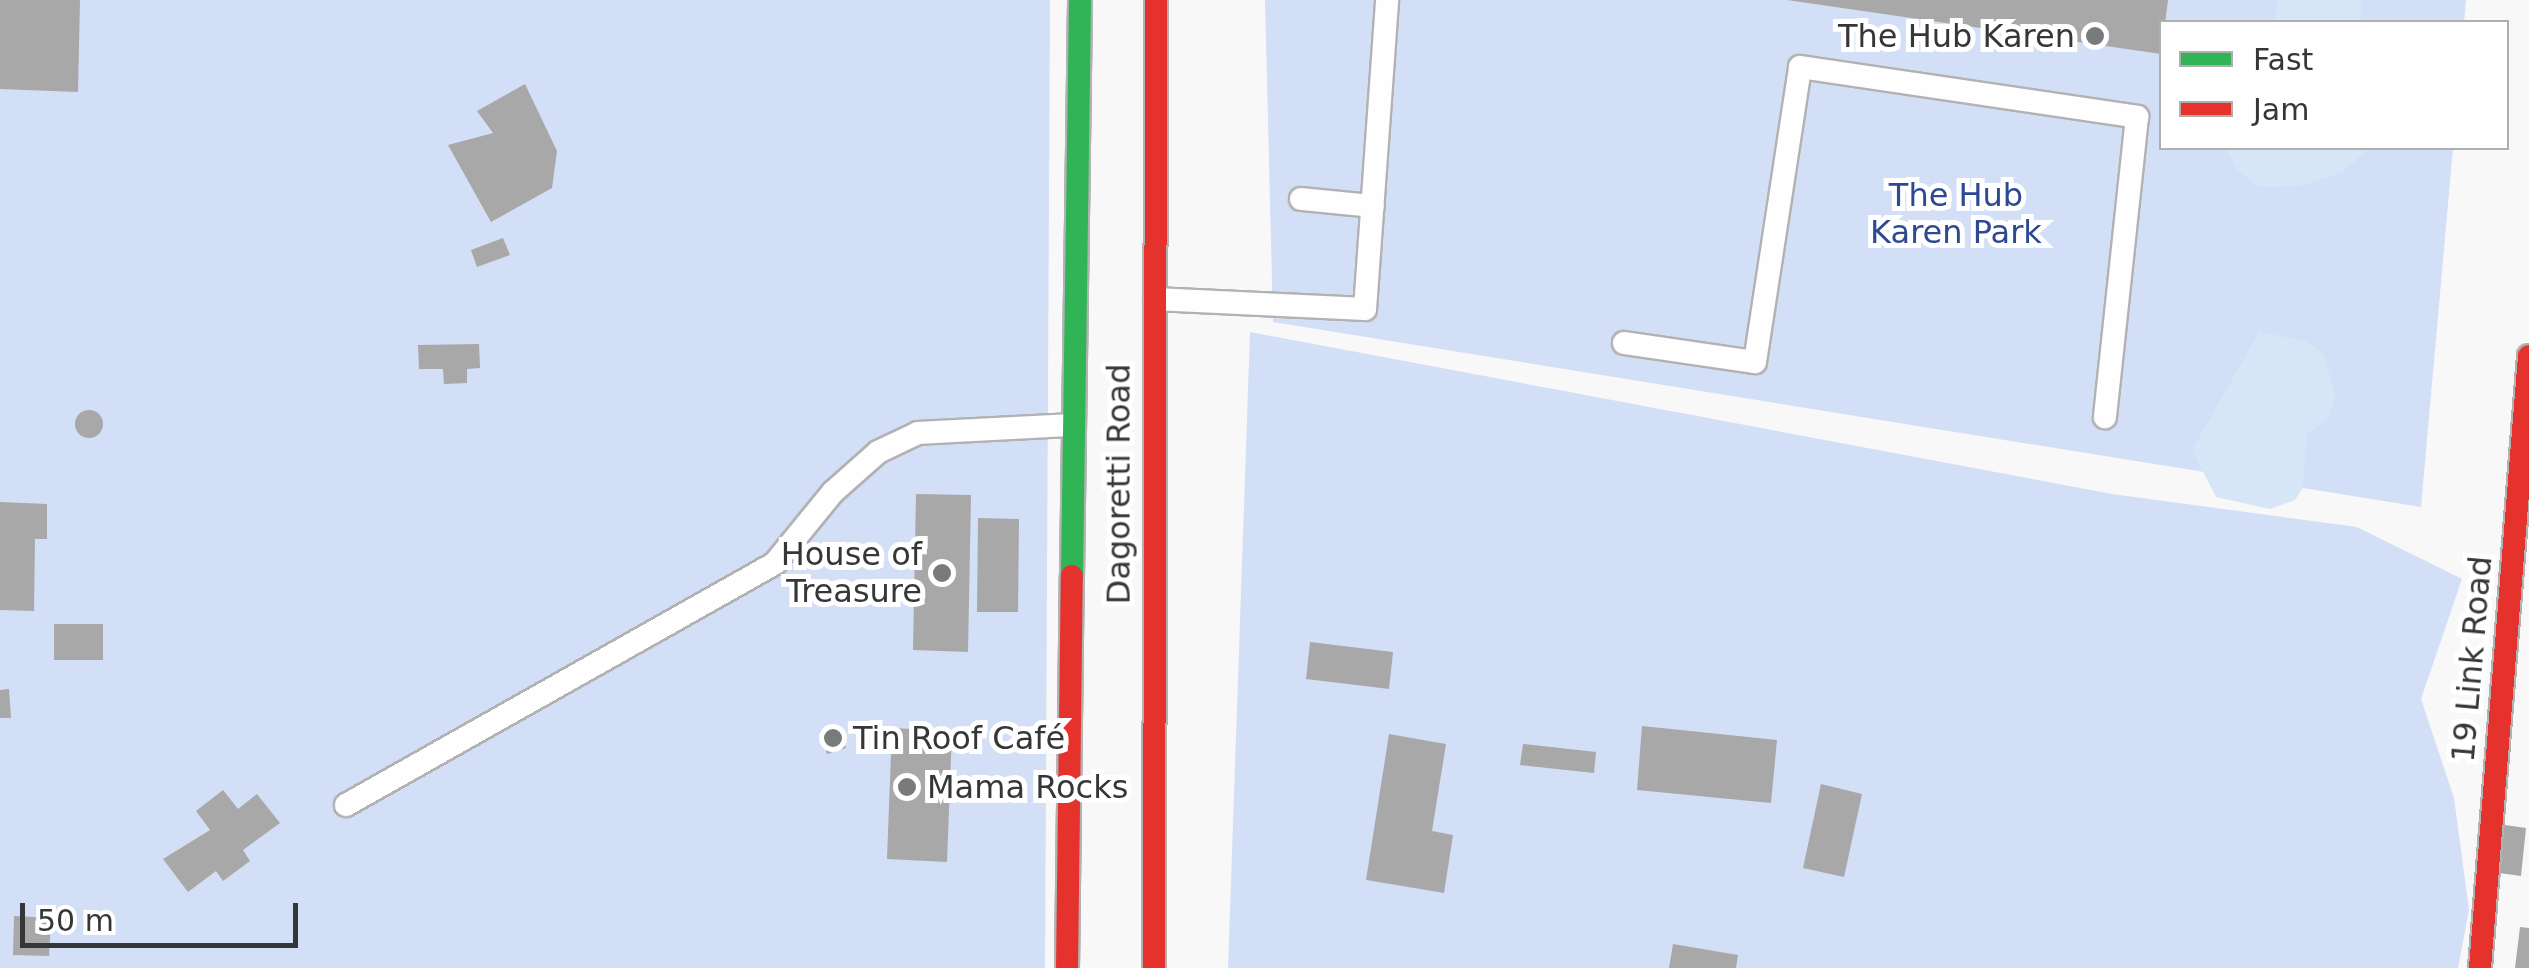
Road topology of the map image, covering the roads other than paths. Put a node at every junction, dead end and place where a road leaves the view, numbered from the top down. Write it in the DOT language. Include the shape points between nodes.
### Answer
graph roads {
  1 [pos="1080,0"];
  2 [pos="1156,0"];
  3 [pos="1387,0"];
  4 [pos="1301,199"];
  5 [pos="1373,206"];
  6 [pos="1151,299"];
  7 [pos="1624,343"];
  8 [pos="2529,356"];
  9 [pos="2104,417"];
  10 [pos="1072,426"];
  11 [pos="346,805"];
  12 [pos="1067,968"];
  13 [pos="1154,968"];
  14 [pos="2480,968"];
  1 -- 10 [label="main road, Dagoretti Road"];
  2 -- 6 [label="main road, Dagoretti Road"];
  3 -- 5 [label="lane"];
  4 -- 5 [label="lane"];
  5 -- 6 [label="lane" via="1365,309"];
  6 -- 13 [label="main road, Dagoretti Road"];
  7 -- 9 [label="lane" via="1755,362 1800,68 2137,116"];
  8 -- 14 [label="main road, 19 Link Road"];
  10 -- 11 [label="lane" via="918,433 878,452 833,492 775,563"];
  10 -- 12 [label="main road, Dagoretti Road"];
}
